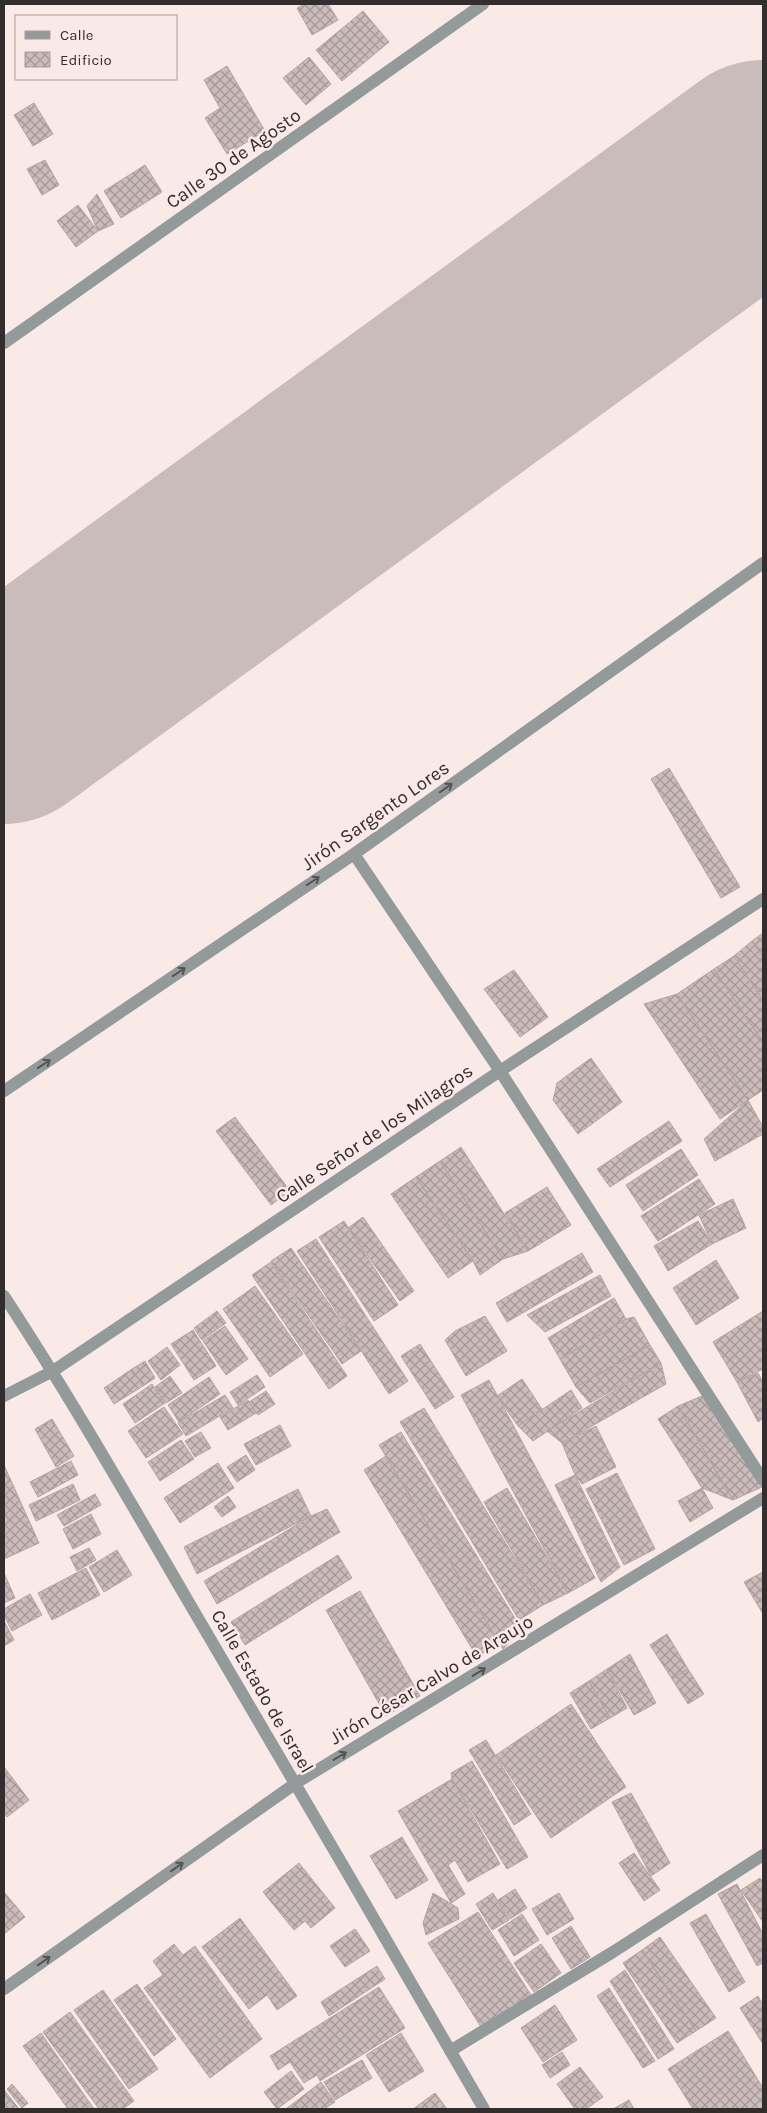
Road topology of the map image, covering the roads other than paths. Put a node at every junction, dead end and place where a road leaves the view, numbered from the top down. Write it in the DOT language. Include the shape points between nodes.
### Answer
graph roads {
  1 [pos="483,4"];
  2 [pos="4,343"];
  3 [pos="763,563"];
  4 [pos="354,854"];
  5 [pos="763,899"];
  6 [pos="500,1071"];
  7 [pos="4,1091"];
  8 [pos="4,1296"];
  9 [pos="53,1370"];
  10 [pos="4,1396"];
  11 [pos="763,1480"];
  12 [pos="763,1498"];
  13 [pos="296,1783"];
  14 [pos="763,1855"];
  15 [pos="4,1989"];
  16 [pos="450,2051"];
  17 [pos="484,2109"];
  1 -- 2 [label="street, Calle 30 de Agosto"];
  4 -- 3 [label="street, Jirón Sargento Lores, one-way"];
  4 -- 6 [label="street"];
  7 -- 4 [label="street, Jirón Sargento Lores, one-way"];
  5 -- 6 [label="street, Calle Señor de los Milagros"];
  6 -- 9 [label="street, Calle Señor de los Milagros"];
  6 -- 11 [label="street"];
  8 -- 9 [label="street, Calle Estado de Israel"];
  9 -- 10 [label="street, Calle Señor de los Milagros"];
  9 -- 13 [label="street, Calle Estado de Israel"];
  13 -- 12 [label="street, Jirón César Calvo de Araujo, one-way"];
  15 -- 13 [label="street, Jirón César Calvo de Araujo, one-way"];
  13 -- 16 [label="street, Calle Estado de Israel"];
  14 -- 16 [label="street" via="614,1952"];
  16 -- 17 [label="street, Calle Estado de Israel"];
}
